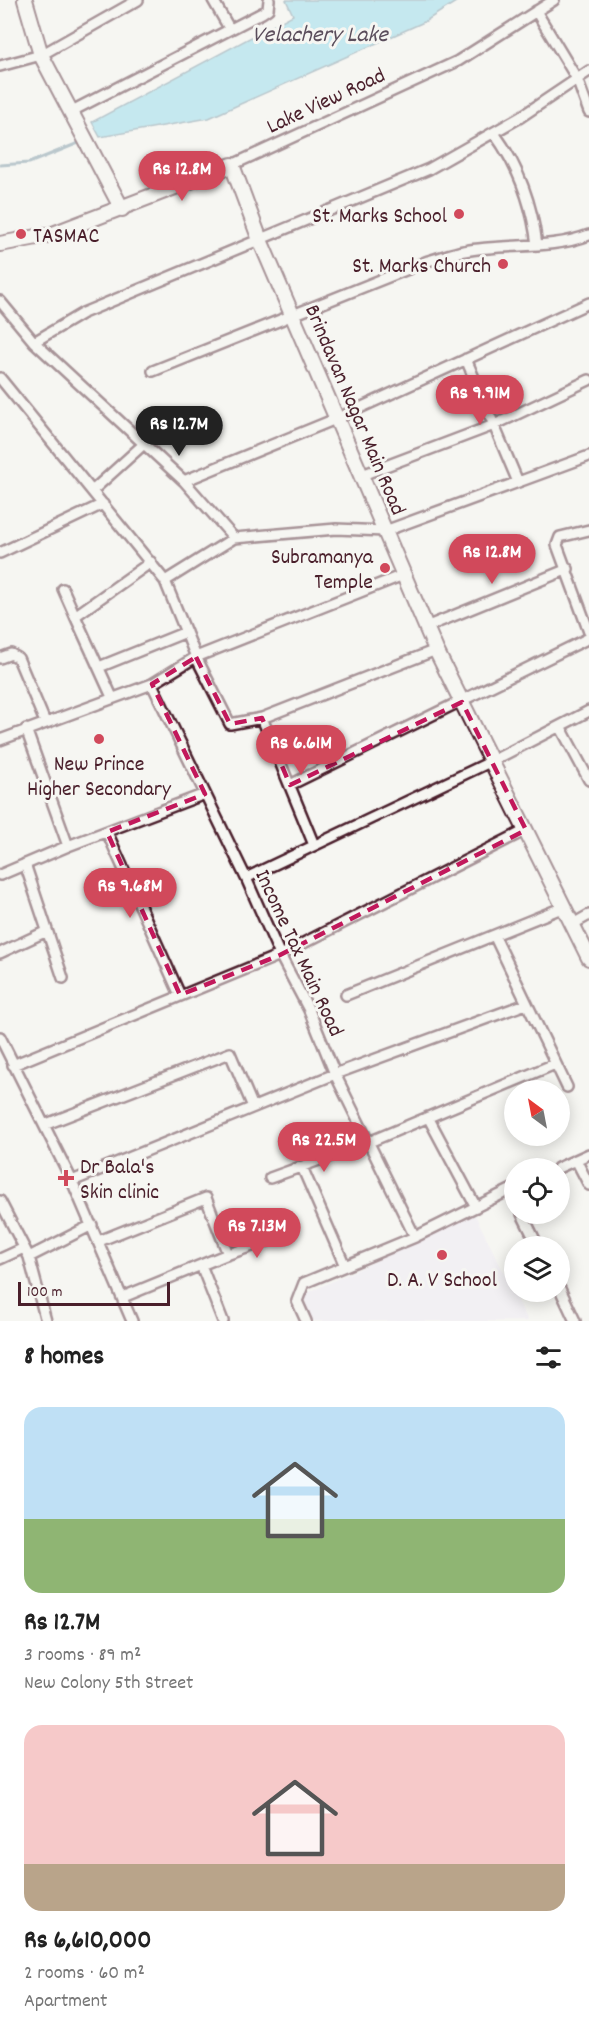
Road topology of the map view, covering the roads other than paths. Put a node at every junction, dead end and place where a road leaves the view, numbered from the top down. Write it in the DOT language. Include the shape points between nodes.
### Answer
graph roads {
  1 [pos="25,0"];
  2 [pos="138,0"];
  3 [pos="213,0"];
  4 [pos="269,0"];
  5 [pos="554,0"];
  6 [pos="536,11"];
  7 [pos="229,28"];
  8 [pos="41,55"];
  9 [pos="0,66"];
  10 [pos="589,70"];
  11 [pos="577,79"];
  12 [pos="72,111"];
  13 [pos="589,112"];
  14 [pos="494,133"];
  15 [pos="232,165"];
  16 [pos="122,209"];
  17 [pos="589,235"];
  18 [pos="260,240"];
  19 [pos="0,244"];
  20 [pos="537,245"];
  21 [pos="0,301"];
  22 [pos="589,303"];
  23 [pos="294,313"];
  24 [pos="34,342"];
  25 [pos="466,359"];
  26 [pos="153,371"];
  27 [pos="1,380"];
  28 [pos="589,380"];
  29 [pos="338,418"];
  30 [pos="494,425"];
  31 [pos="145,443"];
  32 [pos="589,456"];
  33 [pos="362,475"];
  34 [pos="184,481"];
  35 [pos="518,482"];
  36 [pos="92,491"];
  37 [pos="103,504"];
  38 [pos="589,530"];
  39 [pos="385,531"];
  40 [pos="234,538"];
  41 [pos="0,553"];
  42 [pos="151,562"];
  43 [pos="568,569"];
  44 [pos="403,575"];
  45 [pos="165,581"];
  46 [pos="63,589"];
  47 [pos="75,616"];
  48 [pos="426,627"];
  49 [pos="186,632"];
  50 [pos="589,632"];
  51 [pos="589,638"];
  52 [pos="436,650"];
  53 [pos="196,657"];
  54 [pos="0,658"];
  55 [pos="99,667"];
  56 [pos="152,684"];
  57 [pos="112,698"];
  58 [pos="462,702"];
  59 [pos="589,711"];
  60 [pos="262,718"];
  61 [pos="45,722"];
  62 [pos="560,726"];
  63 [pos="26,729"];
  64 [pos="0,740"];
  65 [pos="490,762"];
  66 [pos="589,780"];
  67 [pos="290,785"];
  68 [pos="206,794"];
  69 [pos="526,830"];
  70 [pos="107,831"];
  71 [pos="314,845"];
  72 [pos="68,846"];
  73 [pos="26,864"];
  74 [pos="0,875"];
  75 [pos="246,878"];
  76 [pos="564,907"];
  77 [pos="589,915"];
  78 [pos="573,924"];
  79 [pos="46,931"];
  80 [pos="495,937"];
  81 [pos="0,954"];
  82 [pos="280,955"];
  83 [pos="589,958"];
  84 [pos="63,978"];
  85 [pos="180,995"];
  86 [pos="346,995"];
  87 [pos="526,1004"];
  88 [pos="0,1037"];
  89 [pos="555,1064"];
  90 [pos="13,1065"];
  91 [pos="334,1074"];
  92 [pos="563,1080"];
  93 [pos="253,1107"];
  94 [pos="428,1117"];
  95 [pos="44,1125"];
  96 [pos="369,1142"];
  97 [pos="589,1154"];
  98 [pos="576,1160"];
  99 [pos="570,1163"];
  100 [pos="302,1167"];
  101 [pos="270,1178"];
  102 [pos="72,1181"];
  103 [pos="589,1185"];
  104 [pos="504,1196"];
  105 [pos="0,1201"];
  106 [pos="476,1207"];
  107 [pos="92,1225"];
  108 [pos="415,1237"];
  109 [pos="276,1238"];
  110 [pos="99,1241"];
  111 [pos="27,1252"];
  112 [pos="228,1254"];
  113 [pos="0,1259"];
  114 [pos="201,1265"];
  115 [pos="345,1266"];
  116 [pos="123,1297"];
  117 [pos="566,1302"];
  118 [pos="46,1321"];
  119 [pos="132,1321"];
  120 [pos="223,1321"];
  121 [pos="306,1321"];
  122 [pos="575,1321"];
  1 -- 8 [label="street"];
  2 -- 8 [label="street"];
  3 -- 7 [label="street"];
  4 -- 7 [label="street" via="268,9"];
  5 -- 6 [label="street, Lake View Road"];
  6 -- 11 [label="street"];
  6 -- 15 [label="street, Lake View Road" via="458,61"];
  7 -- 12 [label="street"];
  8 -- 9 [label="street"];
  8 -- 12 [label="street"];
  10 -- 11 [label="street"];
  11 -- 13 [label="street"];
  11 -- 14 [label="street"];
  12 -- 16 [label="street"];
  14 -- 18 [label="street" via="429,169"];
  14 -- 20 [label="street" via="522,181"];
  15 -- 16 [label="street, Lake View Road"];
  15 -- 18 [label="street, Brindavan Nagar Main Road"];
  16 -- 19 [label="street, Lake View Road" via="53,234"];
  17 -- 20 [label="street"];
  18 -- 23 [label="street, Brindavan Nagar Main Road"];
  18 -- 24 [label="street" via="83,313"];
  20 -- 23 [label="street" via="446,256"];
  21 -- 24 [label="street"];
  22 -- 25 [label="street"];
  23 -- 26 [label="street"];
  23 -- 29 [label="street, Brindavan Nagar Main Road"];
  24 -- 31 [label="street"];
  25 -- 29 [label="street"];
  25 -- 30 [label="street"];
  27 -- 36 [label="street"];
  28 -- 30 [label="street"];
  29 -- 33 [label="street, Brindavan Nagar Main Road"];
  29 -- 34 [label="street"];
  30 -- 33 [label="street"];
  30 -- 35 [label="street"];
  31 -- 34 [label="street"];
  31 -- 36 [label="street"];
  32 -- 35 [label="street"];
  33 -- 39 [label="street, Brindavan Nagar Main Road"];
  34 -- 40 [label="street"];
  35 -- 39 [label="street"];
  36 -- 37 [label="street"];
  37 -- 41 [label="street"];
  37 -- 42 [label="street"];
  38 -- 43 [label="street" via="560,537 557,545"];
  39 -- 40 [label="street" via="336,529"];
  39 -- 44 [label="street, Brindavan Nagar Main Road"];
  40 -- 45 [label="street"];
  42 -- 45 [label="street"];
  42 -- 47 [label="street"];
  43 -- 48 [label="street"];
  43 -- 50 [label="street"];
  44 -- 48 [label="street, Brindavan Nagar Main Road"];
  44 -- 53 [label="street"];
  45 -- 49 [label="street"];
  46 -- 47 [label="street"];
  47 -- 55 [label="street"];
  48 -- 52 [label="street, Brindavan Nagar Main Road"];
  49 -- 53 [label="street"];
  49 -- 55 [label="street"];
  51 -- 58 [label="street"];
  52 -- 58 [label="street, Brindavan Nagar Main Road"];
  52 -- 60 [label="street"];
  53 -- 56 [label="street"];
  53 -- 60 [label="street" via="230,724"];
  54 -- 61 [label="street" via="11,654 18,658"];
  55 -- 57 [label="street"];
  56 -- 57 [label="street"];
  56 -- 68 [label="street, Income Tax Main Road"];
  57 -- 61 [label="street"];
  58 -- 65 [label="street, Brindavan Nagar Main Road"];
  58 -- 67 [label="street"];
  59 -- 62 [label="street"];
  60 -- 67 [label="street"];
  61 -- 63 [label="street"];
  62 -- 65 [label="street"];
  62 -- 66 [label="street"];
  63 -- 64 [label="street"];
  63 -- 72 [label="street"];
  65 -- 69 [label="street, Brindavan Nagar Main Road"];
  65 -- 71 [label="street"];
  67 -- 71 [label="street"];
  68 -- 70 [label="street"];
  68 -- 75 [label="street, Income Tax Main Road"];
  69 -- 76 [label="street, Brindavan Nagar Main Road"];
  69 -- 82 [label="street"];
  70 -- 72 [label="street"];
  70 -- 85 [label="street"];
  71 -- 75 [label="street"];
  72 -- 73 [label="street"];
  73 -- 74 [label="street"];
  73 -- 79 [label="street"];
  75 -- 82 [label="street, Income Tax Main Road"];
  76 -- 78 [label="street, Brindavan Nagar Main Road"];
  76 -- 80 [label="street"];
  77 -- 78 [label="street"];
  78 -- 83 [label="street, Brindavan Nagar Main Road"];
  79 -- 81 [label="street"];
  79 -- 84 [label="street"];
  80 -- 86 [label="street"];
  80 -- 87 [label="street"];
  82 -- 85 [label="street"];
  82 -- 91 [label="street, Income Tax Main Road" via="309,1010"];
  85 -- 90 [label="street"];
  87 -- 89 [label="street"];
  87 -- 91 [label="street"];
  88 -- 90 [label="street"];
  89 -- 92 [label="street"];
  89 -- 94 [label="street"];
  90 -- 95 [label="street"];
  91 -- 93 [label="street"];
  91 -- 96 [label="street, Income Tax Main Road"];
  93 -- 95 [label="street" via="230,1053"];
  93 -- 102 [label="street"];
  94 -- 96 [label="street"];
  94 -- 106 [label="street"];
  95 -- 102 [label="street"];
  96 -- 100 [label="street"];
  96 -- 108 [label="street, Income Tax Main Road"];
  97 -- 98 [label="street"];
  98 -- 99 [label="street"];
  98 -- 103 [label="street"];
  100 -- 101 [label="street"];
  100 -- 115 [label="street"];
  102 -- 107 [label="street"];
  104 -- 106 [label="street"];
  105 -- 111 [label="street"];
  106 -- 108 [label="street"];
  107 -- 110 [label="street"];
  107 -- 111 [label="street"];
  108 -- 115 [label="street"];
  109 -- 112 [label="street"];
  110 -- 112 [label="street" via="206,1198"];
  110 -- 116 [label="street"];
  111 -- 113 [label="street"];
  111 -- 118 [label="street"];
  112 -- 114 [label="street"];
  114 -- 116 [label="street"];
  114 -- 120 [label="street"];
  115 -- 121 [label="street" via="304,1283 297,1301"];
  116 -- 119 [label="street"];
  117 -- 122 [label="street"];
}
